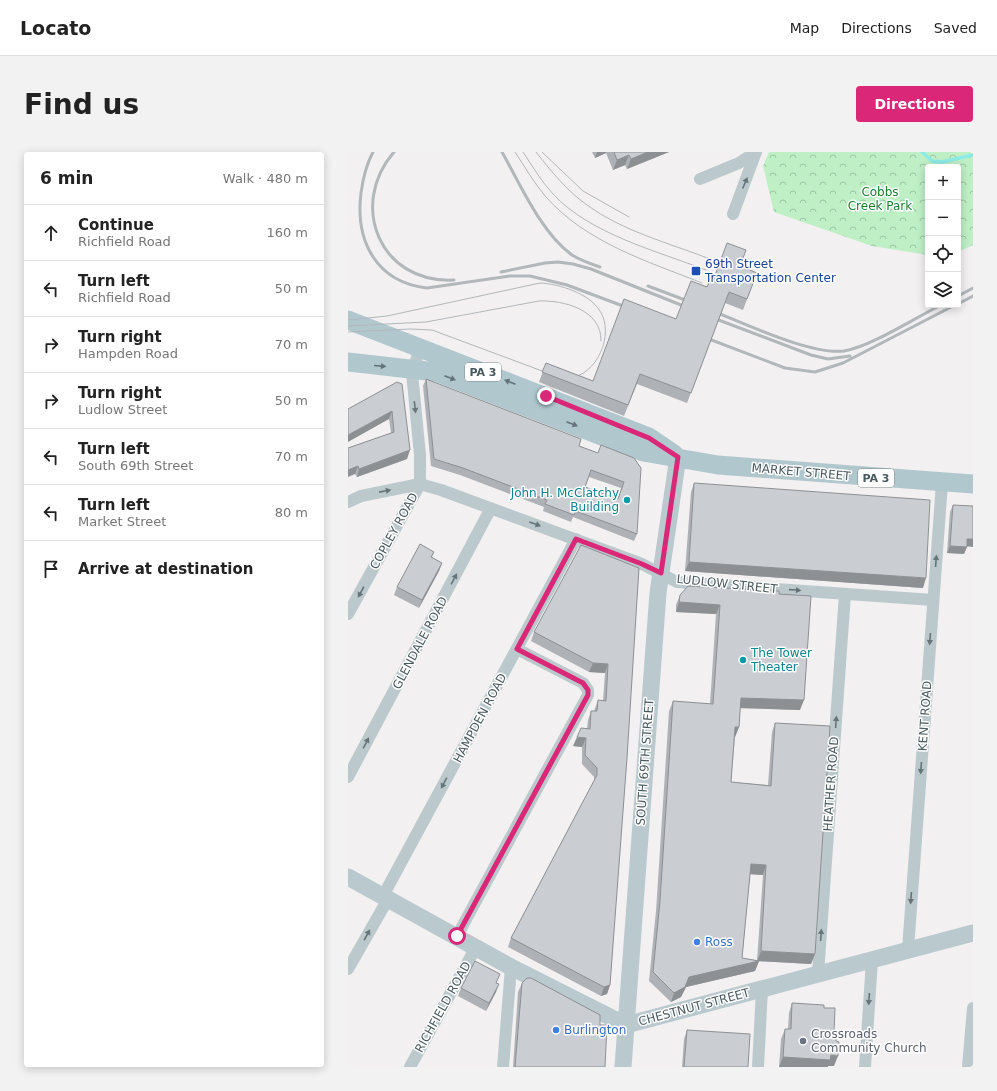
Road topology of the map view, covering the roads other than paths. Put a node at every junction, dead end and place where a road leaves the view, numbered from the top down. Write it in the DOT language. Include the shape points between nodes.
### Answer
graph roads {
  1 [pos="756,152"];
  2 [pos="700,179"];
  3 [pos="733,214"];
  4 [pos="348,320"];
  5 [pos="420,348"];
  6 [pos="348,362"];
  7 [pos="413,369"];
  8 [pos="678,457"];
  9 [pos="942,483"];
  10 [pos="420,484"];
  11 [pos="973,484"];
  12 [pos="348,502"];
  13 [pos="491,508"];
  14 [pos="576,539"];
  15 [pos="661,573"];
  16 [pos="845,594"];
  17 [pos="933,600"];
  18 [pos="348,614"];
  19 [pos="517,649"];
  20 [pos="348,777"];
  21 [pos="348,877"];
  22 [pos="385,897"];
  23 [pos="973,933"];
  24 [pos="457,936"];
  25 [pos="476,947"];
  26 [pos="908,949"];
  27 [pos="872,960"];
  28 [pos="511,967"];
  29 [pos="348,969"];
  30 [pos="818,974"];
  31 [pos="762,989"];
  32 [pos="973,1008"];
  33 [pos="626,1025"];
  34 [pos="410,1067"];
  35 [pos="502,1067"];
  36 [pos="623,1067"];
  37 [pos="758,1067"];
  38 [pos="865,1067"];
  39 [pos="968,1067"];
  1 -- 2 [label="street" via="738,163"];
  3 -- 1 [label="street, one-way"];
  4 -- 5 [label="main road, PA 3"];
  5 -- 7 [label="street, COPLEY ROAD"];
  8 -- 5 [label="main road, MARKET STREET / PA 3, one-way" via="649,438"];
  6 -- 7 [label="main road, PA 3, one-way"];
  7 -- 8 [label="main road, MARKET STREET / PA 3, one-way" via="442,374 643,452"];
  7 -- 10 [label="street, COPLEY ROAD, one-way"];
  8 -- 9 [label="main road, MARKET STREET / PA 3" via="718,465"];
  8 -- 15 [label="street, SOUTH 69TH STREET"];
  9 -- 11 [label="main road, MARKET STREET / PA 3"];
  17 -- 9 [label="street, KENT ROAD, one-way"];
  12 -- 10 [label="street, LUDLOW STREET, one-way" via="361,496"];
  10 -- 13 [label="street, LUDLOW STREET"];
  10 -- 18 [label="street, COPLEY ROAD, one-way"];
  13 -- 14 [label="street, LUDLOW STREET, one-way"];
  20 -- 13 [label="street, GLENDALE ROAD, one-way"];
  14 -- 15 [label="street, LUDLOW STREET"];
  14 -- 19 [label="street, HAMPDEN ROAD"];
  15 -- 16 [label="street, LUDLOW STREET, one-way" via="682,582"];
  15 -- 33 [label="street, SOUTH 69TH STREET"];
  16 -- 17 [label="street, LUDLOW STREET"];
  30 -- 16 [label="street, HEATHER ROAD, one-way"];
  17 -- 26 [label="street, KENT ROAD, one-way"];
  19 -- 22 [label="street, HAMPDEN ROAD, one-way"];
  19 -- 24 [label="street" via="583,683 588,695"];
  21 -- 22 [label="street, CHESTNUT STREET"];
  22 -- 24 [label="street, CHESTNUT STREET"];
  29 -- 22 [label="street, HAMPDEN ROAD, one-way"];
  23 -- 26 [label="street, CHESTNUT STREET"];
  24 -- 25 [label="street, CHESTNUT STREET"];
  25 -- 28 [label="street, CHESTNUT STREET"];
  25 -- 34 [label="street, RICHFIELD ROAD"];
  26 -- 27 [label="street, CHESTNUT STREET"];
  27 -- 30 [label="street, CHESTNUT STREET"];
  27 -- 38 [label="street, one-way"];
  28 -- 33 [label="street, CHESTNUT STREET"];
  28 -- 35 [label="street"];
  30 -- 31 [label="street, CHESTNUT STREET"];
  31 -- 33 [label="street, CHESTNUT STREET"];
  31 -- 37 [label="street"];
  32 -- 39 [label="street"];
  33 -- 36 [label="street, SOUTH 69TH STREET"];
}
